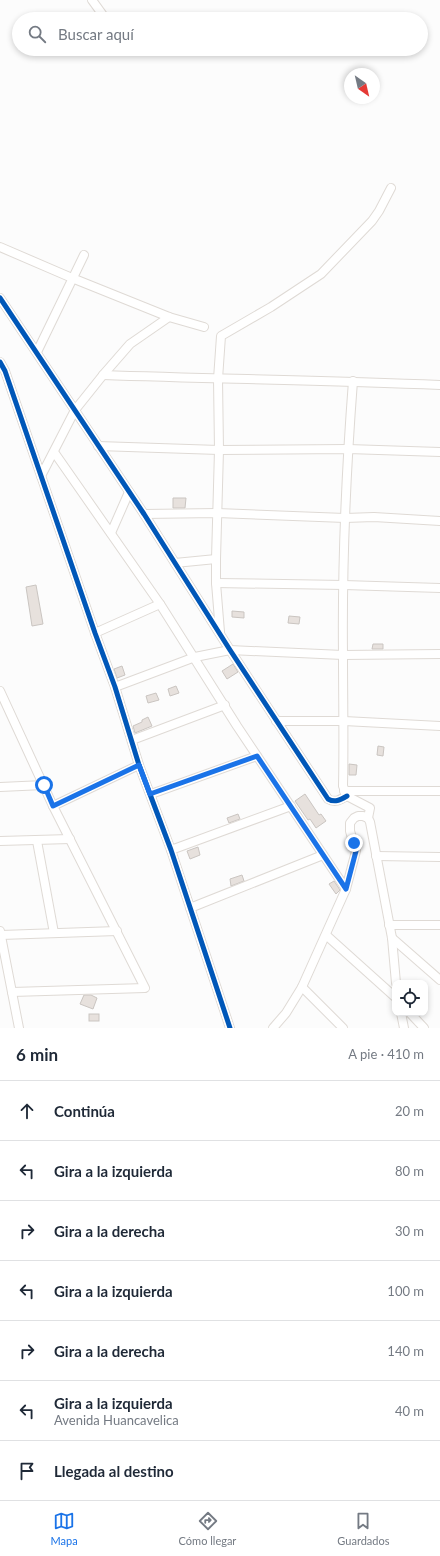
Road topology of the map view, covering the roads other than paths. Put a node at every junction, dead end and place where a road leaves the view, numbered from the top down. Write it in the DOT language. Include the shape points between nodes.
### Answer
graph roads {
  1 [pos="92,0"];
  2 [pos="101,12"];
  3 [pos="391,188"];
  4 [pos="0,247"];
  5 [pos="84,255"];
  6 [pos="72,278"];
  7 [pos="0,298"];
  8 [pos="170,318"];
  9 [pos="204,327"];
  10 [pos="37,352"];
  11 [pos="0,362"];
  12 [pos="103,375"];
  13 [pos="218,379"];
  14 [pos="353,382"];
  15 [pos="440,385"];
  16 [pos="75,410"];
  17 [pos="98,446"];
  18 [pos="348,449"];
  19 [pos="219,450"];
  20 [pos="54,452"];
  21 [pos="440,452"];
  22 [pos="41,476"];
  23 [pos="129,492"];
  24 [pos="144,514"];
  25 [pos="216,514"];
  26 [pos="345,518"];
  27 [pos="440,521"];
  28 [pos="111,533"];
  29 [pos="216,559"];
  30 [pos="175,563"];
  31 [pos="216,583"];
  32 [pos="344,585"];
  33 [pos="440,588"];
  34 [pos="160,604"];
  35 [pos="95,633"];
  36 [pos="220,633"];
  37 [pos="230,650"];
  38 [pos="440,654"];
  39 [pos="343,655"];
  40 [pos="195,657"];
  41 [pos="115,688"];
  42 [pos="0,691"];
  43 [pos="225,705"];
  44 [pos="276,721"];
  45 [pos="344,721"];
  46 [pos="440,726"];
  47 [pos="132,740"];
  48 [pos="257,756"];
  49 [pos="139,765"];
  50 [pos="44,785"];
  51 [pos="0,787"];
  52 [pos="440,791"];
  53 [pos="346,793"];
  54 [pos="150,794"];
  55 [pos="53,806"];
  56 [pos="291,806"];
  57 [pos="366,817"];
  58 [pos="70,839"];
  59 [pos="0,841"];
  60 [pos="37,841"];
  61 [pos="171,850"];
  62 [pos="323,855"];
  63 [pos="376,856"];
  64 [pos="440,857"];
  65 [pos="346,889"];
  66 [pos="190,908"];
  67 [pos="389,925"];
  68 [pos="440,925"];
  69 [pos="117,932"];
  70 [pos="0,933"];
  71 [pos="54,933"];
  72 [pos="326,935"];
  73 [pos="392,938"];
  74 [pos="1,945"];
  75 [pos="396,980"];
  76 [pos="440,980"];
  77 [pos="302,987"];
  78 [pos="12,992"];
  79 [pos="392,994"];
  80 [pos="402,1016"];
  81 [pos="413,1016"];
  82 [pos="19,1028"];
  83 [pos="230,1028"];
  84 [pos="273,1028"];
  85 [pos="343,1028"];
  86 [pos="404,1028"];
  87 [pos="424,1028"];
  1 -- 2 [label="street"];
  3 -- 13 [label="street" via="380,212 321,274 221,336"];
  4 -- 6 [label="street"];
  5 -- 6 [label="street"];
  6 -- 8 [label="street"];
  6 -- 10 [label="street"];
  7 -- 10 [label="street"];
  8 -- 9 [label="street"];
  8 -- 12 [label="street" via="130,344"];
  10 -- 16 [label="street"];
  11 -- 22 [label="street"];
  12 -- 13 [label="street"];
  12 -- 16 [label="street"];
  13 -- 14 [label="street"];
  13 -- 19 [label="street"];
  14 -- 15 [label="street"];
  14 -- 18 [label="street"];
  16 -- 17 [label="street"];
  16 -- 20 [label="street"];
  17 -- 19 [label="street"];
  17 -- 23 [label="street"];
  18 -- 19 [label="street"];
  18 -- 21 [label="street"];
  18 -- 26 [label="street"];
  19 -- 25 [label="street"];
  20 -- 22 [label="street"];
  20 -- 28 [label="street"];
  22 -- 35 [label="street"];
  23 -- 24 [label="street"];
  23 -- 28 [label="street"];
  24 -- 25 [label="street"];
  24 -- 30 [label="street"];
  25 -- 26 [label="street"];
  25 -- 29 [label="street"];
  26 -- 27 [label="street"];
  26 -- 32 [label="street"];
  28 -- 34 [label="street"];
  29 -- 30 [label="street"];
  29 -- 31 [label="street"];
  30 -- 36 [label="street"];
  31 -- 32 [label="street"];
  31 -- 36 [label="street"];
  32 -- 33 [label="street"];
  32 -- 39 [label="street"];
  34 -- 35 [label="street"];
  34 -- 40 [label="street"];
  35 -- 41 [label="street"];
  36 -- 37 [label="street"];
  37 -- 39 [label="street"];
  37 -- 40 [label="street"];
  37 -- 44 [label="street"];
  38 -- 39 [label="street"];
  39 -- 45 [label="street"];
  40 -- 41 [label="street"];
  40 -- 43 [label="street"];
  41 -- 47 [label="street"];
  42 -- 50 [label="street"];
  43 -- 47 [label="street"];
  43 -- 48 [label="street"];
  44 -- 45 [label="street"];
  44 -- 53 [label="street" via="328,799 336,801"];
  45 -- 46 [label="street"];
  45 -- 53 [label="street" via="343,786"];
  47 -- 49 [label="street"];
  48 -- 54 [label="street"];
  48 -- 56 [label="street"];
  49 -- 54 [label="street"];
  49 -- 55 [label="street"];
  50 -- 51 [label="street"];
  50 -- 55 [label="street"];
  52 -- 53 [label="street"];
  53 -- 57 [label="street" via="370,808"];
  54 -- 61 [label="street"];
  55 -- 58 [label="street"];
  56 -- 61 [label="street"];
  56 -- 62 [label="street"];
  57 -- 63 [label="street" via="370,822"];
  57 -- 65 [label="street" via="358,816 350,823 356,851"];
  58 -- 60 [label="street"];
  58 -- 69 [label="street"];
  59 -- 60 [label="street"];
  60 -- 71 [label="street"];
  61 -- 66 [label="street"];
  62 -- 65 [label="street"];
  62 -- 66 [label="street"];
  63 -- 64 [label="street"];
  63 -- 67 [label="street"];
  65 -- 72 [label="street"];
  66 -- 83 [label="street"];
  67 -- 68 [label="street"];
  67 -- 73 [label="street"];
  69 -- 71 [label="street"];
  69 -- 78 [label="street" via="145,988"];
  70 -- 71 [label="street"];
  70 -- 74 [label="street"];
  72 -- 77 [label="street"];
  72 -- 79 [label="street"];
  73 -- 75 [label="street"];
  73 -- 76 [label="street"];
  74 -- 78 [label="street"];
  77 -- 84 [label="street"];
  77 -- 85 [label="street"];
  78 -- 82 [label="street"];
  80 -- 86 [label="street"];
  81 -- 87 [label="street"];
}
